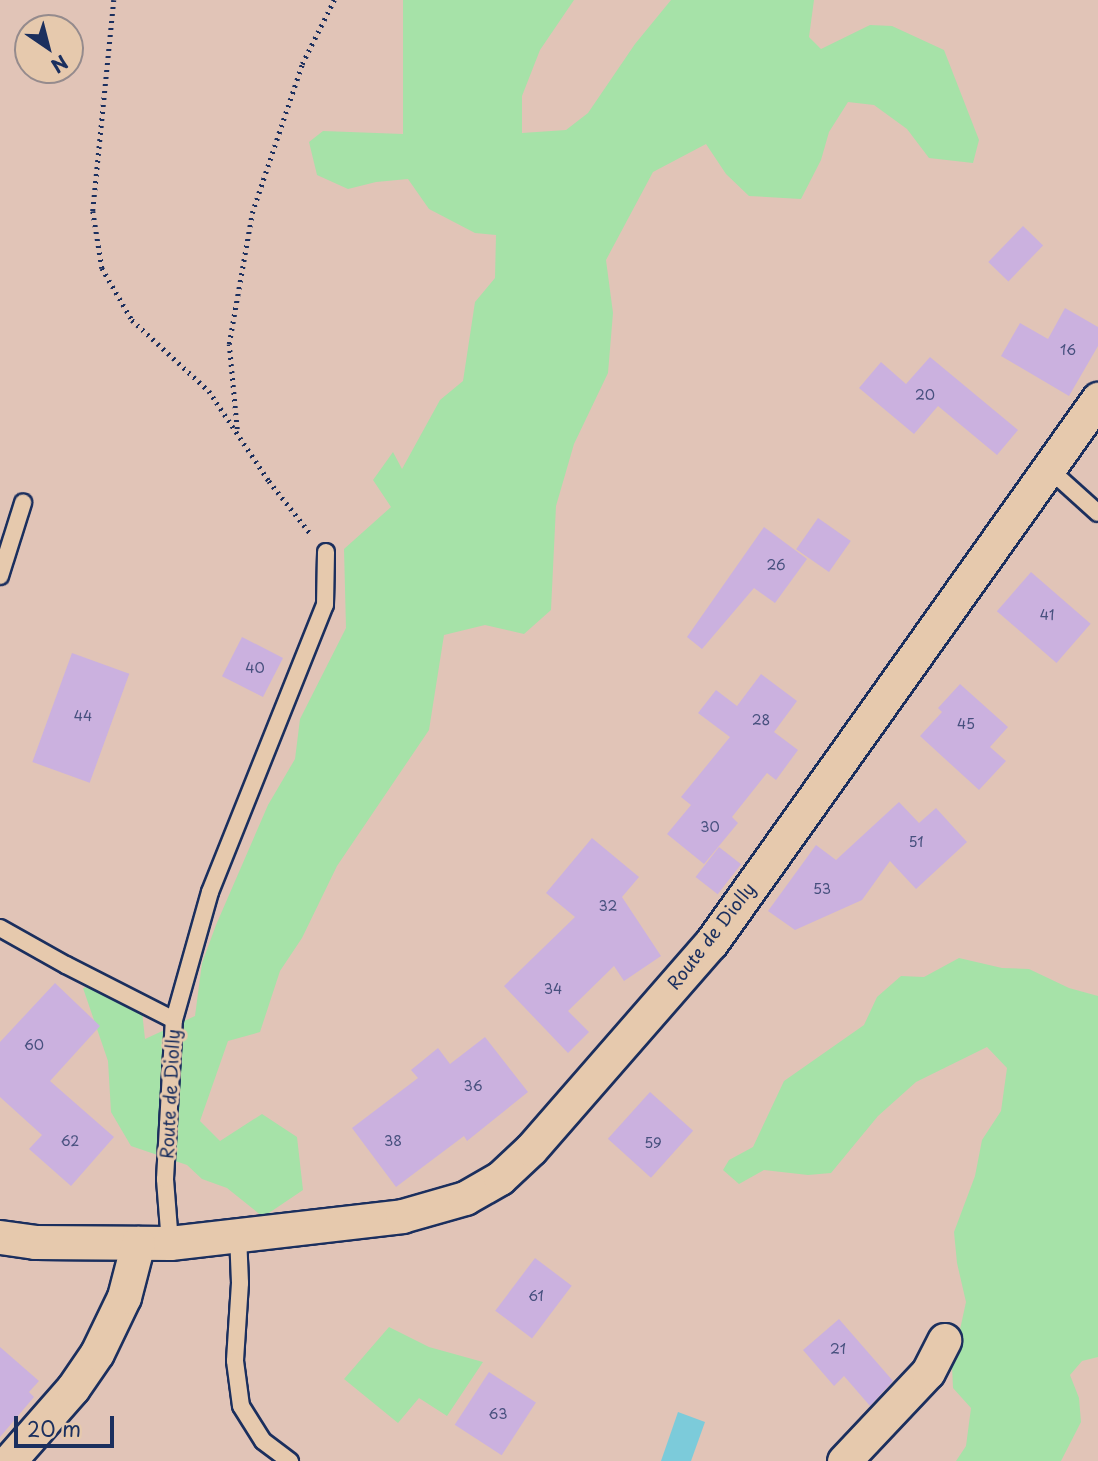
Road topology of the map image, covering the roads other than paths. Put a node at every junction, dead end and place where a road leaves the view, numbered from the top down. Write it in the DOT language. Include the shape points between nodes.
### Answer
graph roads {
  1 [pos="1098,399"];
  2 [pos="1048,468"];
  3 [pos="23,503"];
  4 [pos="1098,513"];
  5 [pos="326,552"];
  6 [pos="0,576"];
  7 [pos="0,928"];
  8 [pos="174,1020"];
  9 [pos="238,1235"];
  10 [pos="0,1237"];
  11 [pos="154,1243"];
  12 [pos="944,1340"];
  13 [pos="9,1461"];
  14 [pos="290,1461"];
  15 [pos="844,1461"];
  1 -- 2 [label="street, Route de Diolly"];
  2 -- 4 [label="lane"];
  2 -- 9 [label="street, Route de Diolly" via="711,943 531,1149 500,1178 464,1198 402,1216"];
  3 -- 6 [label="lane"];
  5 -- 8 [label="lane, Route de Diolly" via="325,605 210,892"];
  7 -- 8 [label="lane"];
  8 -- 11 [label="lane, Route de Diolly" via="165,1179"];
  9 -- 11 [label="street, Route de Diolly"];
  9 -- 14 [label="lane" via="235,1361 241,1406 263,1441"];
  10 -- 11 [label="street, Route de Diolly" via="35,1242"];
  11 -- 13 [label="street" via="74,1388"];
  12 -- 15 [label="street" via="928,1372"];
}
